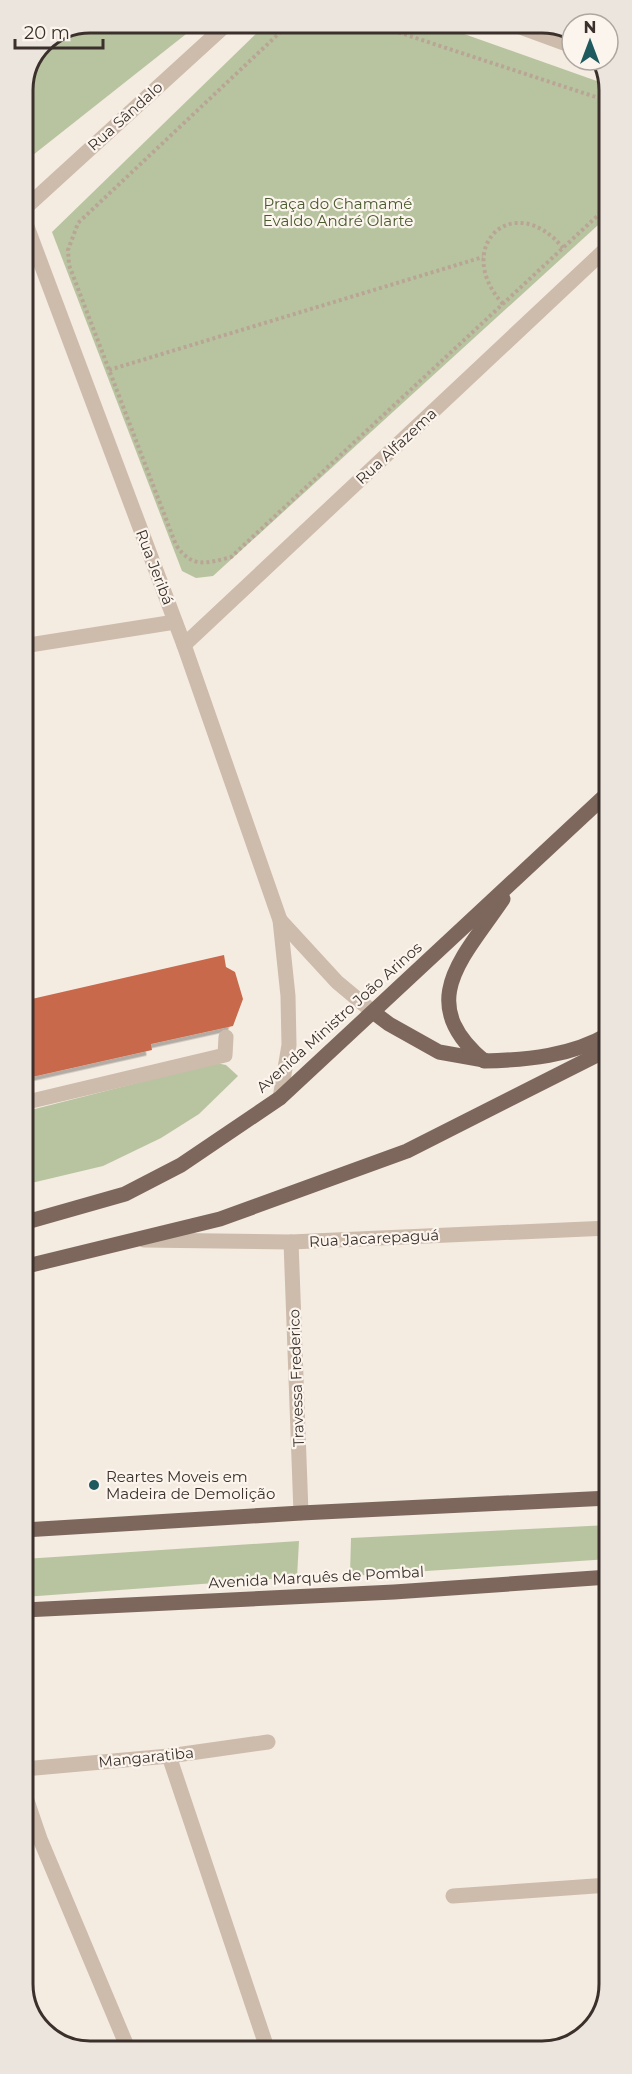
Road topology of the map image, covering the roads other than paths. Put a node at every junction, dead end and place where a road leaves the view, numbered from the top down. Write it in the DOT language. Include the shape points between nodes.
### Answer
graph roads {
  1 [pos="217,33"];
  2 [pos="536,33"];
  3 [pos="560,42"];
  4 [pos="33,201"];
  5 [pos="33,243"];
  6 [pos="599,256"];
  7 [pos="175,622"];
  8 [pos="33,644"];
  9 [pos="184,645"];
  10 [pos="599,801"];
  11 [pos="518,876"];
  12 [pos="280,920"];
  13 [pos="373,1012"];
  14 [pos="226,1037"];
  15 [pos="599,1040"];
  16 [pos="599,1053"];
  17 [pos="484,1060"];
  18 [pos="280,1098"];
  19 [pos="33,1101"];
  20 [pos="33,1220"];
  21 [pos="599,1227"];
  22 [pos="138,1240"];
  23 [pos="291,1242"];
  24 [pos="33,1265"];
  25 [pos="599,1498"];
  26 [pos="301,1513"];
  27 [pos="33,1529"];
  28 [pos="599,1578"];
  29 [pos="33,1610"];
  30 [pos="268,1742"];
  31 [pos="169,1756"];
  32 [pos="33,1768"];
  33 [pos="33,1818"];
  34 [pos="599,1886"];
  35 [pos="453,1896"];
  36 [pos="125,2041"];
  37 [pos="265,2041"];
  1 -- 4 [label="street, Rua Sândalo"];
  2 -- 3 [label="street"];
  5 -- 7 [label="street, Rua Jeribá"];
  6 -- 9 [label="street, Rua Alfazema"];
  7 -- 8 [label="street"];
  7 -- 9 [label="street, Rua Jeribá"];
  9 -- 12 [label="street, Rua Jeribá"];
  10 -- 11 [label="main road, Avenida Ministro João Arinos"];
  11 -- 13 [label="main road, Avenida Ministro João Arinos"];
  11 -- 17 [label="main road" via="454,975 448,994 448,1012 454,1029"];
  12 -- 13 [label="street" via="337,982"];
  12 -- 18 [label="street" via="289,1045"];
  13 -- 17 [label="main road" via="439,1052"];
  13 -- 18 [label="main road, Avenida Ministro João Arinos"];
  14 -- 19 [label="street" via="225,1055"];
  15 -- 17 [label="main road" via="526,1060"];
  16 -- 22 [label="main road" via="407,1151 220,1219"];
  18 -- 20 [label="main road, Avenida Ministro João Arinos" via="181,1165 125,1194"];
  21 -- 23 [label="street, Rua Jacarepaguá"];
  22 -- 23 [label="street, Rua Jacarepaguá"];
  22 -- 24 [label="main road"];
  23 -- 26 [label="street, Travessa Frederico"];
  25 -- 26 [label="main road"];
  26 -- 27 [label="main road"];
  28 -- 29 [label="main road, Avenida Marquês de Pombal"];
  30 -- 31 [label="street, Mangaratiba"];
  31 -- 32 [label="street, Mangaratiba"];
  31 -- 37 [label="street"];
  33 -- 36 [label="street"];
  34 -- 35 [label="street"];
}
